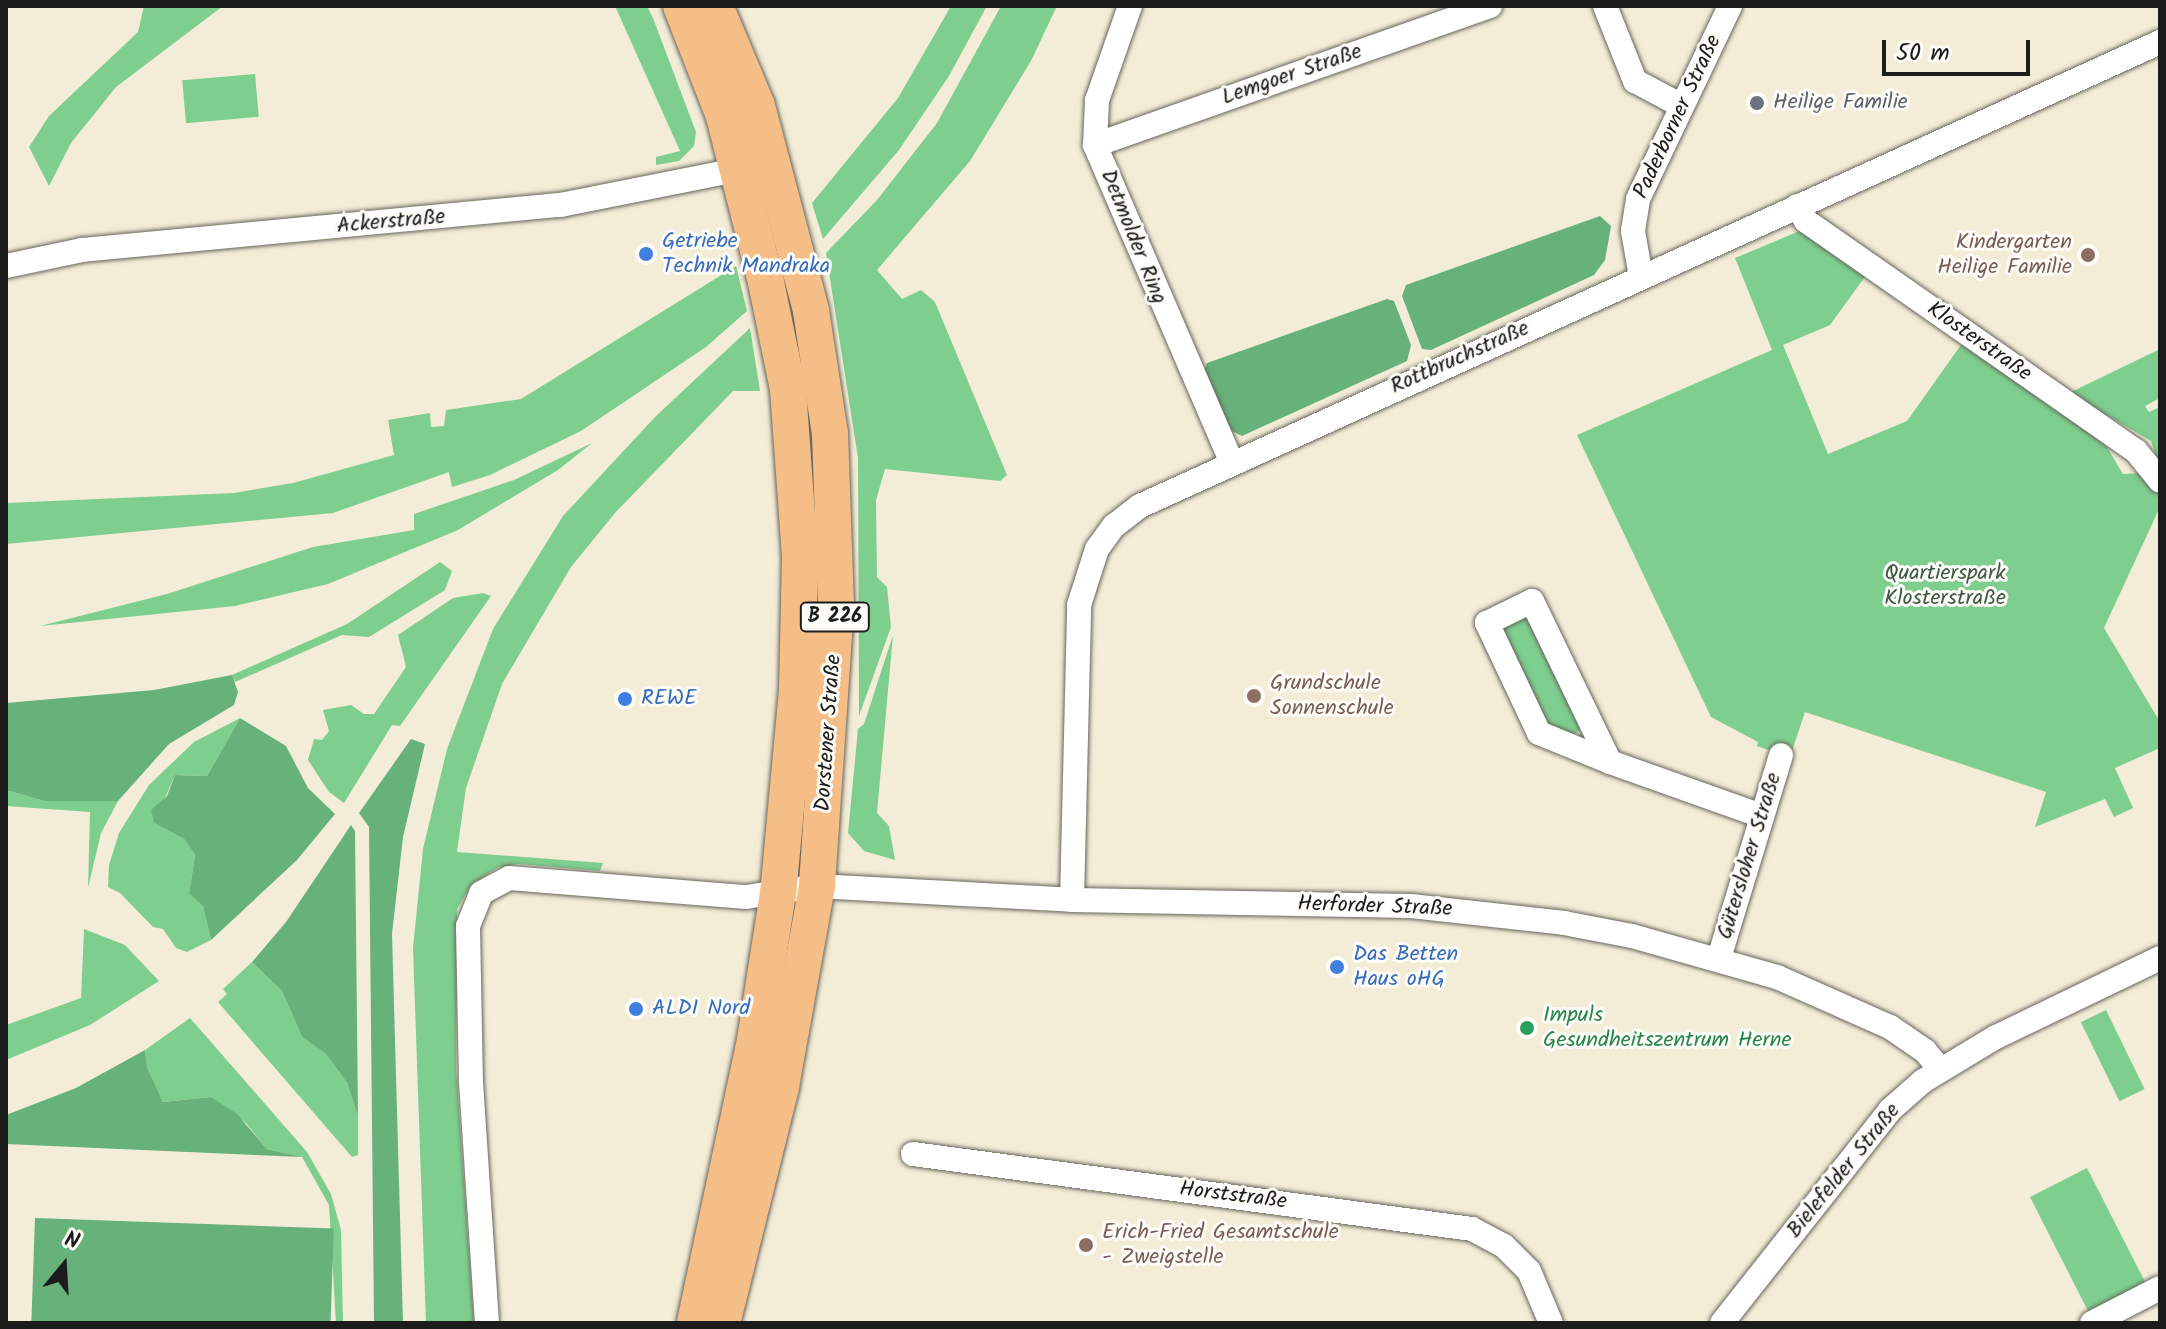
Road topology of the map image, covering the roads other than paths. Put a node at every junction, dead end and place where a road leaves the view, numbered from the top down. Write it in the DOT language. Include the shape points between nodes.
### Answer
graph roads {
  1 [pos="681,6"];
  2 [pos="715,6"];
  3 [pos="1130,6"];
  4 [pos="1490,6"];
  5 [pos="1605,6"];
  6 [pos="1730,6"];
  7 [pos="2160,42"];
  8 [pos="1682,106"];
  9 [pos="1095,145"];
  10 [pos="773,160"];
  11 [pos="738,172"];
  12 [pos="1797,206"];
  13 [pos="6,266"];
  14 [pos="1641,277"];
  15 [pos="1231,461"];
  16 [pos="2160,481"];
  17 [pos="1781,755"];
  18 [pos="1610,762"];
  19 [pos="1762,816"];
  20 [pos="817,886"];
  21 [pos="778,893"];
  22 [pos="1072,900"];
  23 [pos="1719,958"];
  24 [pos="2160,958"];
  25 [pos="1940,1069"];
  26 [pos="913,1154"];
  27 [pos="2160,1288"];
  28 [pos="487,1323"];
  29 [pos="695,1323"];
  30 [pos="722,1323"];
  31 [pos="1551,1323"];
  32 [pos="1722,1323"];
  33 [pos="2092,1323"];
  1 -- 11 [label="main road, Dorstener Straße / B 226" via="724,116"];
  2 -- 10 [label="main road, Dorstener Straße / B 226"];
  3 -- 9 [label="street, Detmolder Ring" via="1097,100"];
  4 -- 9 [label="street, Lemgoer Straße"];
  5 -- 8 [label="street" via="1635,81"];
  6 -- 8 [label="street, Paderborner Straße"];
  7 -- 12 [label="street, Rottbruchstraße"];
  8 -- 14 [label="street, Paderborner Straße" via="1635,211 1634,252"];
  9 -- 15 [label="street, Detmolder Ring"];
  10 -- 11 [label="street, Ackerstraße"];
  10 -- 20 [label="main road, Dorstener Straße / B 226" via="806,287 830,434 835,562 832,694"];
  11 -- 13 [label="street, Ackerstraße" via="561,205 82,250"];
  11 -- 21 [label="main road, Dorstener Straße / B 226" via="774,318 796,454 797,690"];
  12 -- 14 [label="street, Rottbruchstraße"];
  12 -- 16 [label="street, Klosterstraße" via="1806,221 2136,451"];
  14 -- 15 [label="street, Rottbruchstraße"];
  15 -- 22 [label="street, Rottbruchstraße" via="1140,506 1114,526 1089,566 1076,631"];
  17 -- 19 [label="street, Gütersloher Straße"];
  18 -- 18 [label="street" via="1532,601 1487,623 1539,733"];
  18 -- 19 [label="street"];
  19 -- 23 [label="street, Gütersloher Straße"];
  20 -- 21 [label="street, Herforder Straße"];
  20 -- 22 [label="street, Herforder Straße"];
  20 -- 30 [label="main road, Dorstener Straße / B 226" via="781,1087"];
  21 -- 28 [label="street" via="723,896 509,878 481,893 468,926 471,1083"];
  21 -- 29 [label="main road, Dorstener Straße / B 226" via="755,1040"];
  22 -- 23 [label="street, Herforder Straße" via="1411,906 1564,923"];
  23 -- 25 [label="street, Herforder Straße" via="1777,977 1890,1027 1925,1051"];
  24 -- 25 [label="street, Bielefelder Straße"];
  25 -- 32 [label="street, Bielefelder Straße" via="1890,1110"];
  26 -- 31 [label="street, Horststraße" via="1472,1229 1504,1246 1523,1264"];
  27 -- 33 [label="street"];
}
